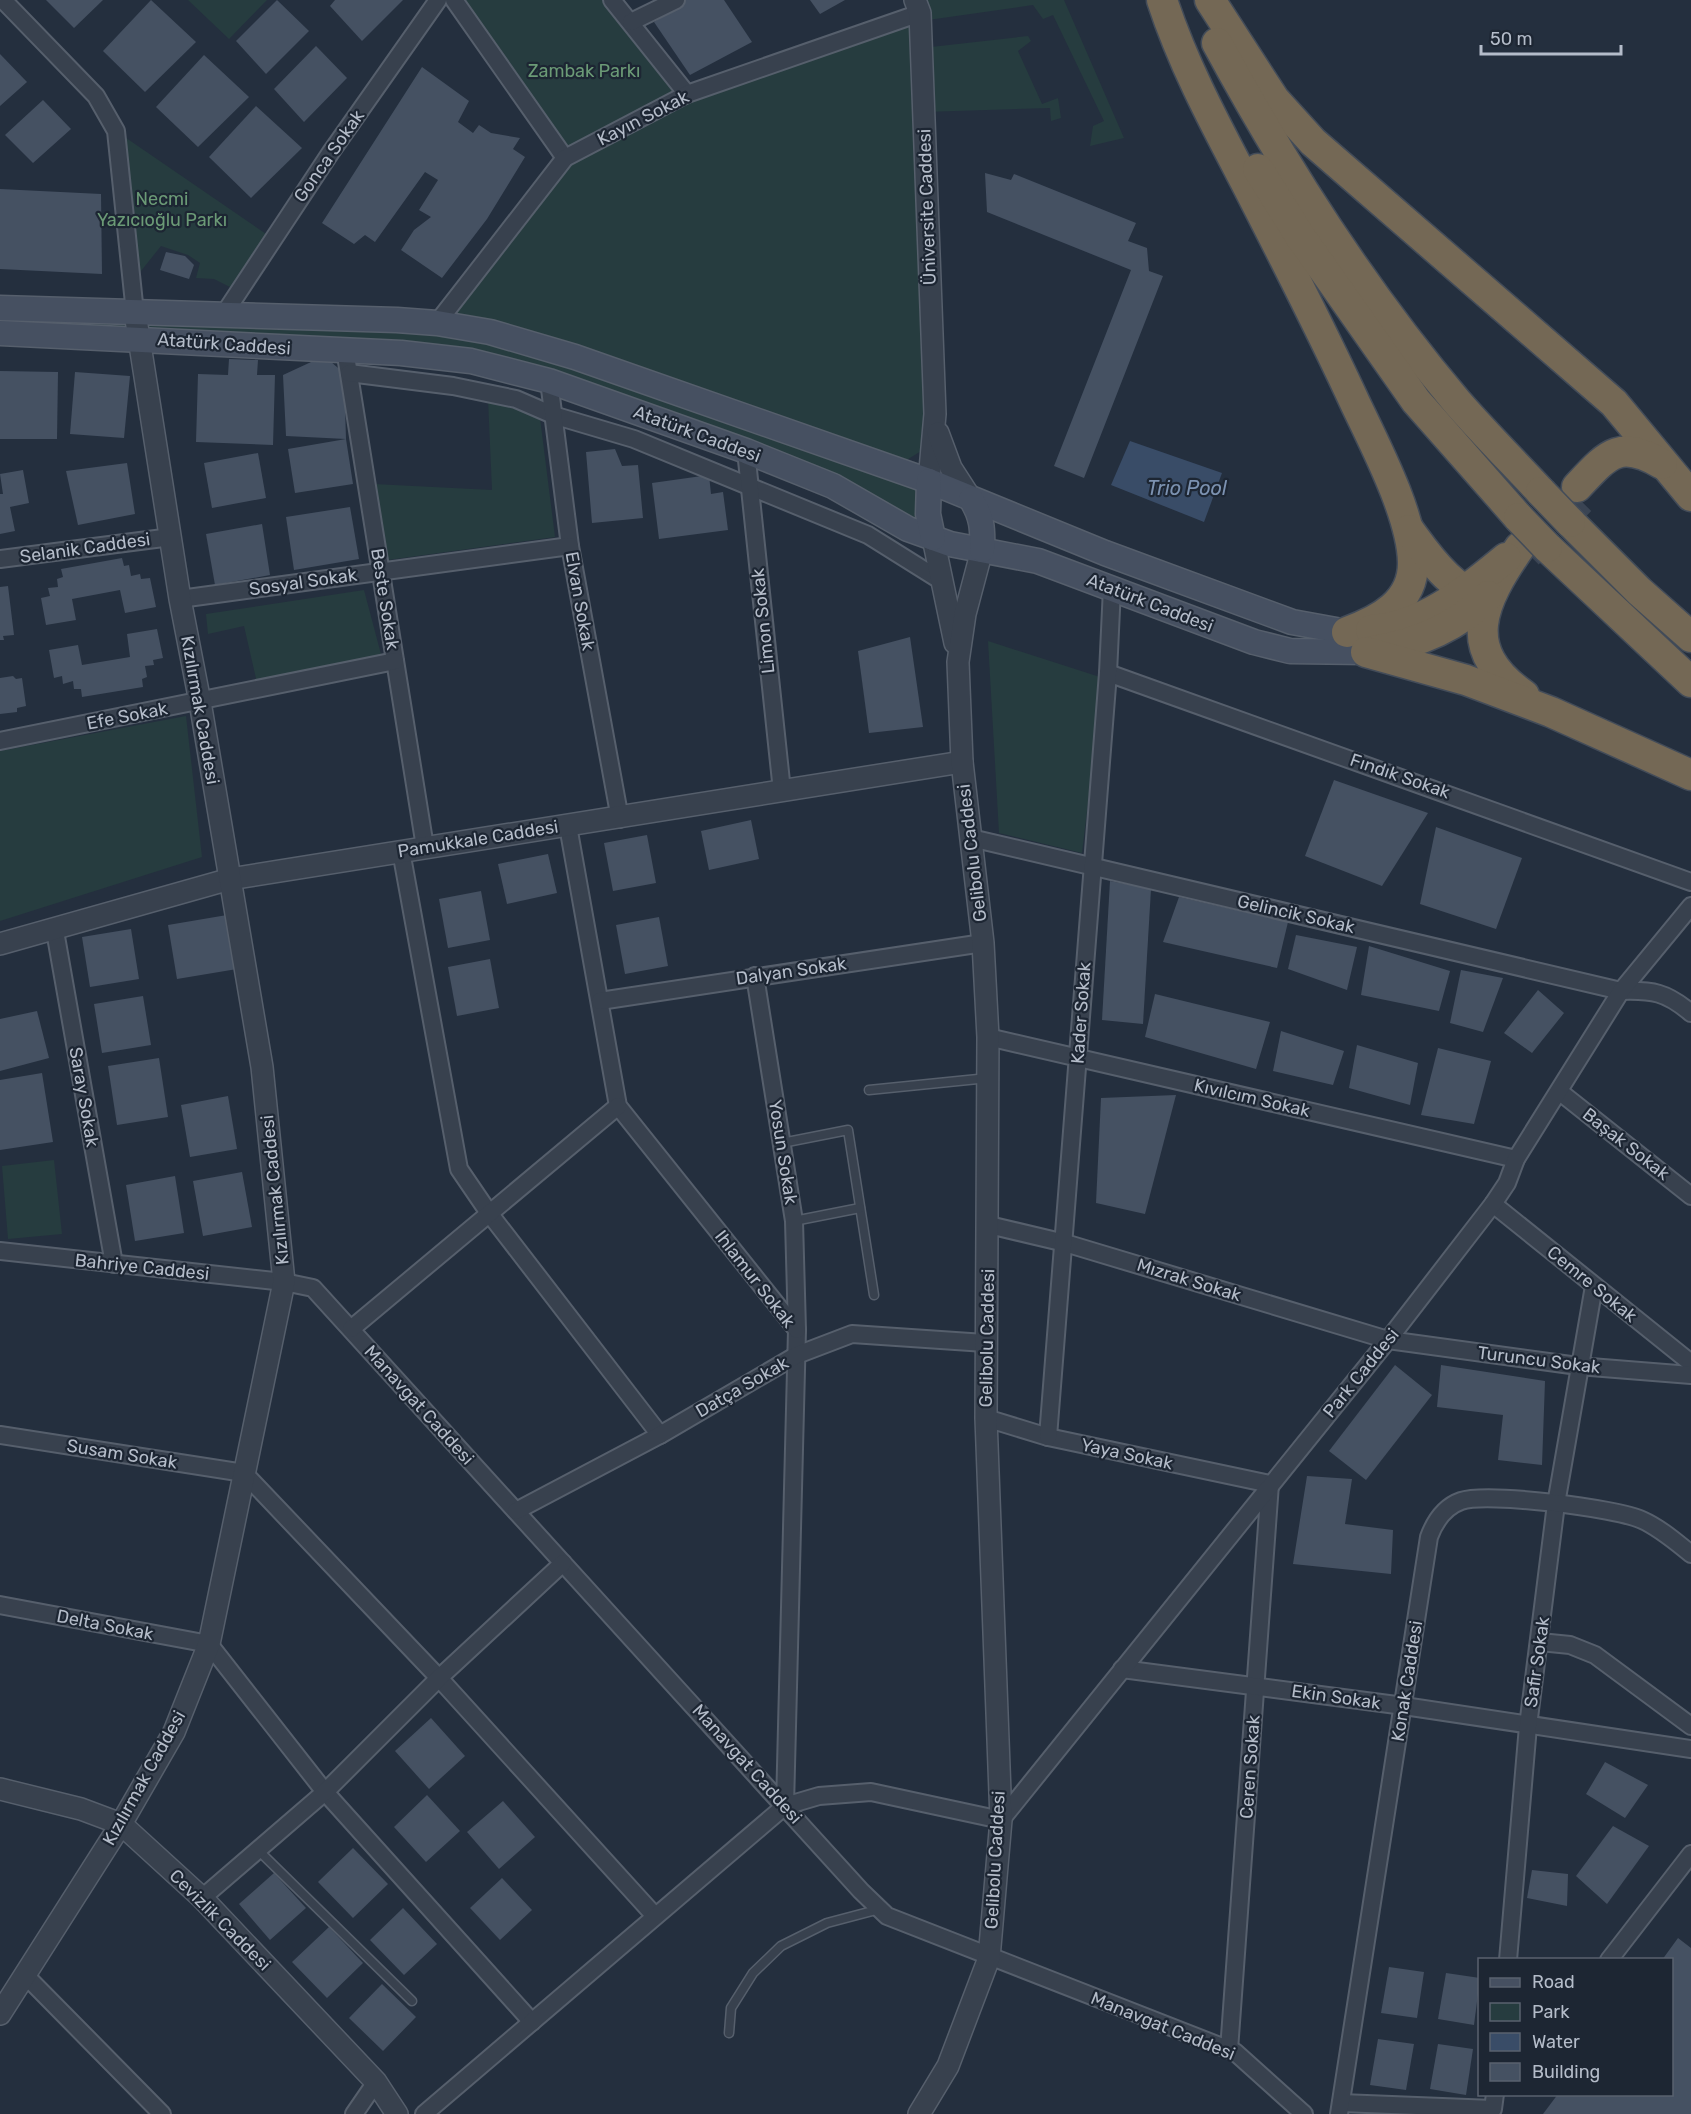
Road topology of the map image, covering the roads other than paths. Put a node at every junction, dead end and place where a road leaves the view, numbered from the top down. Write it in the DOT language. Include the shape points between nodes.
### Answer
graph roads {
  1 [pos="3,0"];
  2 [pos="438,0"];
  3 [pos="453,0"];
  4 [pos="612,0"];
  5 [pos="676,0"];
  6 [pos="1162,0"];
  7 [pos="1167,0"];
  8 [pos="1196,0"];
  9 [pos="1210,0"];
  10 [pos="918,7"];
  11 [pos="631,22"];
  12 [pos="687,94"];
  13 [pos="565,158"];
  14 [pos="0,308"];
  15 [pos="135,313"];
  16 [pos="224,314"];
  17 [pos="437,323"];
  18 [pos="0,333"];
  19 [pos="138,338"];
  20 [pos="347,362"];
  21 [pos="549,381"];
  22 [pos="1614,403"];
  23 [pos="934,414"];
  24 [pos="553,415"];
  25 [pos="1624,450"];
  26 [pos="746,451"];
  27 [pos="1670,468"];
  28 [pos="929,481"];
  29 [pos="748,487"];
  30 [pos="1582,491"];
  31 [pos="1691,496"];
  32 [pos="971,499"];
  33 [pos="1409,530"];
  34 [pos="171,537"];
  35 [pos="933,538"];
  36 [pos="1528,542"];
  37 [pos="570,546"];
  38 [pos="982,550"];
  39 [pos="0,560"];
  40 [pos="381,572"];
  41 [pos="943,582"];
  42 [pos="1112,588"];
  43 [pos="1495,589"];
  44 [pos="1466,591"];
  45 [pos="180,599"];
  46 [pos="1691,638"];
  47 [pos="1356,642"];
  48 [pos="395,661"];
  49 [pos="958,662"];
  50 [pos="1108,673"];
  51 [pos="1691,682"];
  52 [pos="200,702"];
  53 [pos="1551,712"];
  54 [pos="0,741"];
  55 [pos="962,762"];
  56 [pos="1691,775"];
  57 [pos="782,791"];
  58 [pos="620,819"];
  59 [pos="568,826"];
  60 [pos="971,838"];
  61 [pos="425,847"];
  62 [pos="401,851"];
  63 [pos="1092,867"];
  64 [pos="230,879"];
  65 [pos="1691,882"];
  66 [pos="1691,906"];
  67 [pos="55,930"];
  68 [pos="983,943"];
  69 [pos="0,944"];
  70 [pos="755,976"];
  71 [pos="1621,991"];
  72 [pos="600,1001"];
  73 [pos="1691,1013"];
  74 [pos="988,1037"];
  75 [pos="1078,1058"];
  76 [pos="988,1078"];
  77 [pos="869,1090"];
  78 [pos="1560,1092"];
  79 [pos="618,1106"];
  80 [pos="782,1143"];
  81 [pos="1516,1159"];
  82 [pos="1691,1196"];
  83 [pos="1493,1204"];
  84 [pos="860,1208"];
  85 [pos="489,1213"];
  86 [pos="794,1221"];
  87 [pos="989,1225"];
  88 [pos="1065,1243"];
  89 [pos="0,1251"];
  90 [pos="114,1264"];
  91 [pos="284,1282"];
  92 [pos="1594,1286"];
  93 [pos="874,1295"];
  94 [pos="351,1329"];
  95 [pos="797,1330"];
  96 [pos="1388,1340"];
  97 [pos="985,1343"];
  98 [pos="797,1355"];
  99 [pos="1691,1363"];
  100 [pos="1578,1366"];
  101 [pos="1691,1375"];
  102 [pos="986,1418"];
  103 [pos="0,1435"];
  104 [pos="660,1435"];
  105 [pos="1048,1437"];
  106 [pos="244,1473"];
  107 [pos="1270,1485"];
  108 [pos="1556,1504"];
  109 [pos="516,1511"];
  110 [pos="1691,1554"];
  111 [pos="563,1563"];
  112 [pos="0,1605"];
  113 [pos="1540,1642"];
  114 [pos="209,1644"];
  115 [pos="1122,1669"];
  116 [pos="439,1678"];
  117 [pos="1256,1686"];
  118 [pos="1404,1706"];
  119 [pos="1528,1726"];
  120 [pos="1691,1726"];
  121 [pos="1691,1749"];
  122 [pos="0,1789"];
  123 [pos="325,1792"];
  124 [pos="785,1806"];
  125 [pos="1001,1820"];
  126 [pos="121,1824"];
  127 [pos="259,1851"];
  128 [pos="1691,1854"];
  129 [pos="201,1898"];
  130 [pos="880,1909"];
  131 [pos="655,1917"];
  132 [pos="990,1958"];
  133 [pos="1508,1958"];
  134 [pos="1610,1958"];
  135 [pos="26,1976"];
  136 [pos="412,2001"];
  137 [pos="0,2014"];
  138 [pos="532,2022"];
  139 [pos="729,2033"];
  140 [pos="1229,2050"];
  141 [pos="376,2082"];
  142 [pos="1494,2106"];
  143 [pos="1340,2109"];
  144 [pos="155,2111"];
  145 [pos="354,2114"];
  146 [pos="397,2114"];
  147 [pos="424,2114"];
  148 [pos="919,2114"];
  149 [pos="1304,2114"];
  1 -- 15 [label="street" via="96,96 116,131"];
  2 -- 16 [label="street, Gonca Sokak"];
  3 -- 13 [label="street"];
  4 -- 11 [label="street"];
  5 -- 11 [label="street"];
  6 -- 33 [label="highway" via="1192,77 1374,441"];
  7 -- 36 [label="highway" via="1250,156 1300,236 1416,401"];
  8 -- 46 [label="highway, bridge" via="1253,109 1364,279 1457,402 1570,522"];
  9 -- 22 [label="highway" via="1274,99 1313,142"];
  10 -- 12 [label="street, Kayın Sokak"];
  10 -- 23 [label="street, Üniversite Caddesi"];
  11 -- 12 [label="street"];
  12 -- 13 [label="street, Kayın Sokak"];
  13 -- 17 [label="street, Kayın Sokak"];
  14 -- 15 [label="main road, Atatürk Caddesi"];
  15 -- 16 [label="main road, Atatürk Caddesi"];
  15 -- 19 [label="street, Kızılırmak Caddesi"];
  16 -- 17 [label="main road, Atatürk Caddesi"];
  17 -- 28 [label="main road, Atatürk Caddesi" via="490,332 575,357"];
  18 -- 19 [label="main road, Atatürk Caddesi"];
  19 -- 20 [label="main road, Atatürk Caddesi"];
  19 -- 34 [label="street, Kızılırmak Caddesi"];
  20 -- 21 [label="main road, Atatürk Caddesi" via="401,352 471,361"];
  20 -- 24 [label="street" via="516,399"];
  20 -- 40 [label="street, Beste Sokak"];
  21 -- 24 [label="street, Elvan Sokak"];
  21 -- 26 [label="main road, Atatürk Caddesi"];
  22 -- 25 [label="highway" via="1624,429"];
  22 -- 27 [label="highway"];
  23 -- 28 [label="street"];
  23 -- 32 [label="street" via="943,452"];
  24 -- 29 [label="street" via="634,439"];
  24 -- 37 [label="street, Elvan Sokak"];
  25 -- 27 [label="highway" via="1643,453"];
  25 -- 30 [label="highway" via="1605,458"];
  26 -- 29 [label="street, Limon Sokak"];
  26 -- 35 [label="main road, Atatürk Caddesi" via="833,486 908,529"];
  27 -- 31 [label="highway"];
  28 -- 32 [label="main road, Atatürk Caddesi"];
  28 -- 35 [label="main road" via="928,514"];
  29 -- 41 [label="street" via="868,535"];
  29 -- 57 [label="street, Limon Sokak"];
  32 -- 38 [label="main road" via="980,513"];
  32 -- 47 [label="main road, Atatürk Caddesi" via="1105,553"];
  33 -- 44 [label="highway" via="1434,562"];
  33 -- 47 [label="highway" via="1413,562 1404,596"];
  34 -- 39 [label="street, Selanik Caddesi"];
  34 -- 45 [label="street, Kızılırmak Caddesi"];
  35 -- 38 [label="main road, Atatürk Caddesi"];
  35 -- 41 [label="street"];
  36 -- 43 [label="highway"];
  36 -- 44 [label="highway"];
  36 -- 51 [label="highway"];
  37 -- 40 [label="street, Sosyal Sokak"];
  37 -- 58 [label="street, Elvan Sokak"];
  38 -- 42 [label="main road, Atatürk Caddesi" via="1038,561"];
  38 -- 49 [label="street, Gelibolu Caddesi" via="965,614"];
  40 -- 45 [label="street, Sosyal Sokak"];
  40 -- 48 [label="street, Beste Sokak"];
  41 -- 49 [label="street"];
  42 -- 47 [label="main road, Atatürk Caddesi" via="1254,642 1290,651"];
  42 -- 50 [label="street, Kader Sokak"];
  43 -- 44 [label="highway"];
  43 -- 47 [label="highway" via="1470,613 1438,633 1395,648"];
  43 -- 53 [label="highway" via="1481,635 1486,653 1496,671"];
  44 -- 47 [label="highway" via="1409,622 1378,630"];
  45 -- 52 [label="street, Kızılırmak Caddesi"];
  47 -- 53 [label="highway"];
  48 -- 52 [label="street, Efe Sokak"];
  48 -- 61 [label="street, Beste Sokak"];
  49 -- 55 [label="street, Gelibolu Caddesi"];
  50 -- 63 [label="street, Kader Sokak"];
  50 -- 65 [label="street, Fındık Sokak"];
  52 -- 54 [label="street, Efe Sokak"];
  52 -- 64 [label="street, Kızılırmak Caddesi"];
  53 -- 56 [label="highway"];
  55 -- 57 [label="street, Pamukkale Caddesi"];
  55 -- 60 [label="street, Gelibolu Caddesi"];
  57 -- 58 [label="street, Pamukkale Caddesi"];
  58 -- 59 [label="street, Pamukkale Caddesi"];
  59 -- 61 [label="street, Pamukkale Caddesi"];
  59 -- 72 [label="street, Ihlamur Sokak"];
  60 -- 63 [label="street, Gelincik Sokak"];
  60 -- 68 [label="street, Gelibolu Caddesi"];
  61 -- 62 [label="street, Pamukkale Caddesi"];
  62 -- 64 [label="street, Pamukkale Caddesi"];
  62 -- 85 [label="street" via="459,1168"];
  63 -- 71 [label="street, Gelincik Sokak"];
  63 -- 75 [label="street, Kader Sokak"];
  64 -- 67 [label="street, Pamukkale Caddesi"];
  64 -- 91 [label="street, Kızılırmak Caddesi" via="262,1067"];
  66 -- 71 [label="street, Park Caddesi"];
  67 -- 69 [label="street, Pamukkale Caddesi"];
  67 -- 90 [label="street, Saray Sokak"];
  68 -- 70 [label="street, Dalyan Sokak"];
  68 -- 74 [label="street, Gelibolu Caddesi"];
  70 -- 72 [label="street, Dalyan Sokak"];
  70 -- 80 [label="street, Yosun Sokak"];
  71 -- 73 [label="street, Gelincik Sokak" via="1660,993"];
  71 -- 78 [label="street, Park Caddesi"];
  72 -- 79 [label="street, Ihlamur Sokak"];
  74 -- 75 [label="street, Kıvılcım Sokak"];
  74 -- 76 [label="street, Gelibolu Caddesi"];
  75 -- 81 [label="street, Kıvılcım Sokak"];
  75 -- 88 [label="street, Kader Sokak"];
  76 -- 77 [label="lane"];
  76 -- 87 [label="street, Gelibolu Caddesi"];
  78 -- 81 [label="street, Park Caddesi"];
  78 -- 82 [label="street, Başak Sokak"];
  79 -- 85 [label="street"];
  79 -- 95 [label="street, Ihlamur Sokak"];
  80 -- 84 [label="lane" via="848,1130"];
  80 -- 86 [label="street, Yosun Sokak"];
  81 -- 83 [label="street, Park Caddesi"];
  83 -- 92 [label="street, Cemre Sokak"];
  83 -- 96 [label="street, Park Caddesi"];
  84 -- 86 [label="lane"];
  84 -- 93 [label="lane"];
  85 -- 94 [label="street"];
  85 -- 104 [label="street"];
  86 -- 95 [label="street, Yosun Sokak"];
  87 -- 88 [label="street, Mızrak Sokak"];
  87 -- 97 [label="street, Gelibolu Caddesi"];
  88 -- 96 [label="street, Mızrak Sokak"];
  88 -- 105 [label="street, Kader Sokak"];
  89 -- 90 [label="street, Bahriye Caddesi"];
  90 -- 91 [label="street, Bahriye Caddesi"];
  91 -- 94 [label="street, Manavgat Caddesi" via="313,1288"];
  91 -- 106 [label="street, Kızılırmak Caddesi"];
  92 -- 99 [label="street, Cemre Sokak"];
  92 -- 100 [label="street, Safir Sokak"];
  94 -- 109 [label="street, Manavgat Caddesi"];
  95 -- 98 [label="street, Ihlamur Sokak"];
  96 -- 100 [label="street, Turuncu Sokak"];
  96 -- 107 [label="street, Park Caddesi"];
  97 -- 98 [label="street, Datça Sokak" via="852,1334"];
  97 -- 102 [label="street, Gelibolu Caddesi"];
  98 -- 104 [label="street, Datça Sokak"];
  98 -- 124 [label="street, Ihlamur Sokak"];
  100 -- 101 [label="street, Turuncu Sokak"];
  100 -- 108 [label="street, Safir Sokak"];
  102 -- 105 [label="street, Yaya Sokak"];
  102 -- 125 [label="street, Gelibolu Caddesi"];
  103 -- 106 [label="street, Susam Sokak"];
  104 -- 109 [label="street, Datça Sokak"];
  105 -- 107 [label="street, Yaya Sokak"];
  106 -- 114 [label="street, Kızılırmak Caddesi"];
  106 -- 116 [label="street"];
  107 -- 115 [label="street, Park Caddesi"];
  107 -- 117 [label="street, Ceren Sokak"];
  108 -- 110 [label="street, Konak Caddesi" via="1633,1516"];
  108 -- 113 [label="street, Safir Sokak"];
  108 -- 118 [label="street, Konak Caddesi" via="1473,1498 1445,1510 1435,1523 1429,1537"];
  109 -- 111 [label="street, Manavgat Caddesi"];
  111 -- 116 [label="street"];
  111 -- 124 [label="street, Manavgat Caddesi"];
  112 -- 114 [label="street, Delta Sokak"];
  113 -- 119 [label="street, Safir Sokak"];
  113 -- 120 [label="street" via="1570,1645 1595,1654"];
  114 -- 123 [label="street"];
  114 -- 126 [label="street, Kızılırmak Caddesi" via="174,1732"];
  115 -- 117 [label="street, Ekin Sokak"];
  115 -- 125 [label="street, Park Caddesi"];
  116 -- 123 [label="street"];
  116 -- 131 [label="street"];
  117 -- 118 [label="street, Ekin Sokak"];
  117 -- 140 [label="street, Ceren Sokak"];
  118 -- 119 [label="street, Ekin Sokak"];
  118 -- 143 [label="street, Konak Caddesi"];
  119 -- 121 [label="street, Ekin Sokak"];
  119 -- 133 [label="street, Safir Sokak"];
  122 -- 126 [label="street, Cevizlik Caddesi" via="81,1809"];
  123 -- 127 [label="street"];
  123 -- 138 [label="street"];
  124 -- 125 [label="street" via="819,1796 871,1792"];
  124 -- 130 [label="street, Manavgat Caddesi"];
  124 -- 131 [label="street"];
  125 -- 132 [label="street, Gelibolu Caddesi"];
  126 -- 129 [label="street, Cevizlik Caddesi"];
  126 -- 135 [label="street, Kızılırmak Caddesi"];
  127 -- 129 [label="street"];
  127 -- 136 [label="lane"];
  128 -- 134 [label="street"];
  129 -- 141 [label="street, Cevizlik Caddesi"];
  130 -- 132 [label="street, Manavgat Caddesi" via="887,1916"];
  130 -- 139 [label="lane" via="827,1923 781,1946 753,1972 731,2008"];
  131 -- 138 [label="street"];
  132 -- 140 [label="street, Manavgat Caddesi"];
  132 -- 148 [label="street, Gelibolu Caddesi" via="948,2066"];
  135 -- 137 [label="street, Kızılırmak Caddesi"];
  135 -- 144 [label="street"];
  138 -- 147 [label="street"];
  140 -- 149 [label="street, Manavgat Caddesi"];
  141 -- 145 [label="street"];
  141 -- 146 [label="street, Cevizlik Caddesi"];
  142 -- 143 [label="street"];
}
